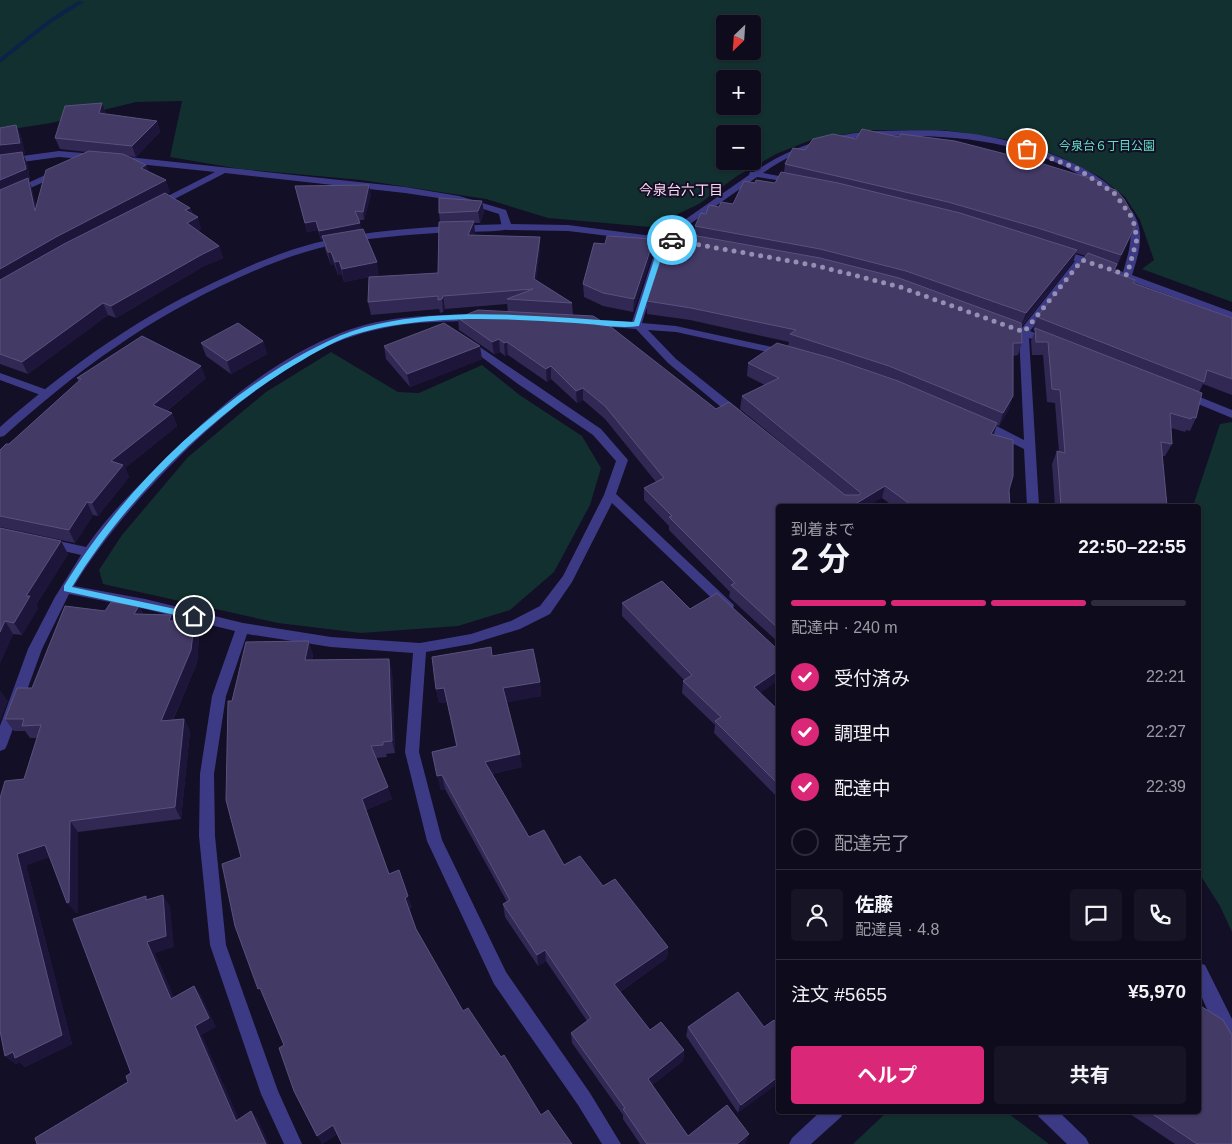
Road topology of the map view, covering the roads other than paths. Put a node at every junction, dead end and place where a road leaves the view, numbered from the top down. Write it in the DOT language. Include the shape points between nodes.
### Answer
graph roads {
  1 [pos="101,158"];
  2 [pos="0,162"];
  3 [pos="222,172"];
  4 [pos="753,174"];
  5 [pos="804,184"];
  6 [pos="0,199"];
  7 [pos="151,208"];
  8 [pos="507,227"];
  9 [pos="664,238"];
  10 [pos="702,245"];
  11 [pos="1047,248"];
  12 [pos="1082,260"];
  13 [pos="1127,275"];
  14 [pos="1232,315"];
  15 [pos="482,317"];
  16 [pos="430,319"];
  17 [pos="581,321"];
  18 [pos="997,322"];
  19 [pos="637,324"];
  20 [pos="1024,332"];
  21 [pos="1060,345"];
  22 [pos="797,355"];
  23 [pos="0,376"];
  24 [pos="1178,392"];
  25 [pos="46,393"];
  26 [pos="1232,414"];
  27 [pos="970,418"];
  28 [pos="744,420"];
  29 [pos="0,433"];
  30 [pos="1031,448"];
  31 [pos="610,495"];
  32 [pos="1033,504"];
  33 [pos="41,542"];
  34 [pos="89,552"];
  35 [pos="67,588"];
  36 [pos="736,613"];
  37 [pos="243,628"];
  38 [pos="420,648"];
  39 [pos="0,745"];
  40 [pos="1201,975"];
  41 [pos="1232,1034"];
  42 [pos="832,1114"];
  43 [pos="1048,1114"];
  44 [pos="293,1144"];
  45 [pos="612,1144"];
  46 [pos="798,1144"];
  47 [pos="1080,1144"];
  1 -- 2 [label="street" via="59,154"];
  1 -- 3 [label="street"];
  1 -- 6 [label="street" via="71,166"];
  3 -- 7 [label="street"];
  3 -- 8 [label="street" via="459,199 503,212"];
  4 -- 5 [label="street"];
  4 -- 9 [label="street"];
  4 -- 13 [label="street" via="798,149 856,134 955,134 1018,146 1078,169 1115,194 1133,219 1137,239"];
  8 -- 9 [label="street" via="568,228"];
  8 -- 25 [label="street" via="393,232 314,246 286,255 208,288 144,322"];
  9 -- 10 [label="street"];
  9 -- 19 [label="street"];
  11 -- 12 [label="street"];
  12 -- 13 [label="street"];
  12 -- 20 [label="street"];
  13 -- 14 [label="street"];
  15 -- 16 [label="street"];
  16 -- 31 [label="street" via="597,432 622,460"];
  16 -- 34 [label="street" via="379,325 350,334 316,348 253,388 192,437 130,502"];
  17 -- 19 [label="street"];
  18 -- 20 [label="street"];
  19 -- 22 [label="street" via="676,329"];
  19 -- 28 [label="street" via="672,361"];
  20 -- 21 [label="street"];
  20 -- 30 [label="street"];
  23 -- 25 [label="street"];
  24 -- 26 [label="street"];
  25 -- 29 [label="street"];
  27 -- 30 [label="street"];
  30 -- 32 [label="street"];
  31 -- 36 [label="street"];
  31 -- 38 [label="street" via="568,579 545,610 515,625 471,639"];
  33 -- 34 [label="street"];
  34 -- 35 [label="street"];
  35 -- 37 [label="street"];
  35 -- 39 [label="street" via="36,648"];
  37 -- 38 [label="street" via="331,642"];
  37 -- 44 [label="street" via="219,696 208,774 206,836 218,945 270,1094"];
  38 -- 45 [label="street" via="412,752 435,841 500,978"];
  40 -- 41 [label="street"];
  42 -- 46 [label="street"];
  43 -- 47 [label="street"];
}
